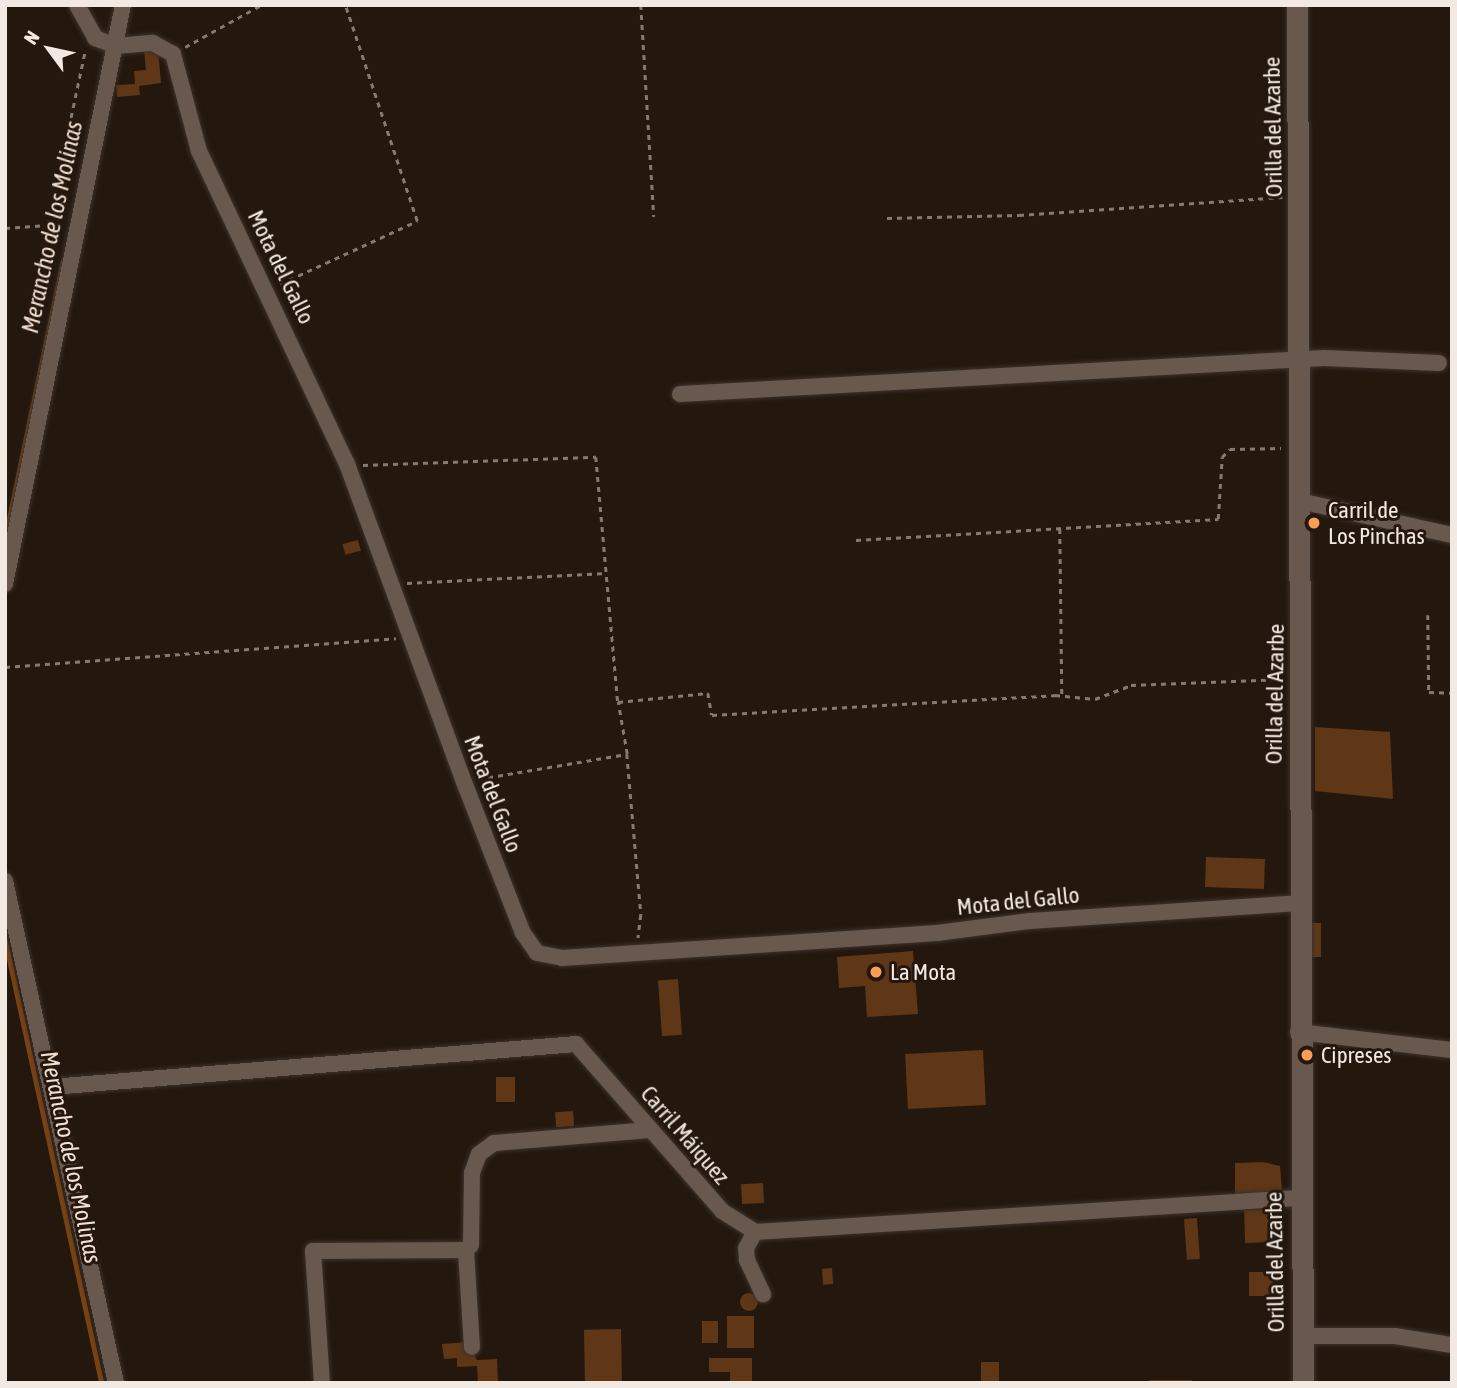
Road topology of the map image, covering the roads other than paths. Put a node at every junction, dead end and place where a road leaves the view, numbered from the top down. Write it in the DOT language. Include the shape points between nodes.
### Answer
graph roads {
  1 [pos="77,5"];
  2 [pos="123,5"];
  3 [pos="1297,5"];
  4 [pos="113,45"];
  5 [pos="1302,360"];
  6 [pos="1439,363"];
  7 [pos="681,394"];
  8 [pos="1304,502"];
  9 [pos="1452,535"];
  10 [pos="5,584"];
  11 [pos="5,881"];
  12 [pos="1298,903"];
  13 [pos="8,906"];
  14 [pos="1298,1032"];
  15 [pos="1452,1050"];
  16 [pos="51,1087"];
  17 [pos="650,1130"];
  18 [pos="1299,1198"];
  19 [pos="755,1232"];
  20 [pos="466,1250"];
  21 [pos="763,1295"];
  22 [pos="1303,1336"];
  23 [pos="1452,1345"];
  24 [pos="472,1348"];
  25 [pos="116,1383"];
  26 [pos="322,1383"];
  27 [pos="1303,1383"];
  1 -- 4 [label="street" via="92,37"];
  2 -- 4 [label="street"];
  3 -- 5 [label="main road, Orilla del Azarbe"];
  4 -- 10 [label="street"];
  4 -- 12 [label="street, Mota del Gallo" via="153,43 173,54 199,151 347,464 530,947 549,958"];
  5 -- 6 [label="street"];
  5 -- 7 [label="street"];
  5 -- 8 [label="main road, Orilla del Azarbe"];
  8 -- 9 [label="street"];
  8 -- 12 [label="main road, Orilla del Azarbe"];
  11 -- 13 [label="street"];
  12 -- 14 [label="main road, Orilla del Azarbe"];
  13 -- 16 [label="street"];
  14 -- 15 [label="street"];
  14 -- 18 [label="main road, Orilla del Azarbe"];
  16 -- 17 [label="street, Carril Máiquez" via="576,1044"];
  16 -- 25 [label="street" via="55,1147 81,1266"];
  17 -- 19 [label="street, Carril Máiquez" via="722,1210"];
  17 -- 20 [label="street" via="494,1143 479,1154 472,1173 471,1245"];
  18 -- 19 [label="street"];
  18 -- 22 [label="main road, Orilla del Azarbe"];
  19 -- 21 [label="street" via="746,1248 747,1260"];
  20 -- 24 [label="street"];
  20 -- 26 [label="street" via="313,1251"];
  22 -- 23 [label="street" via="1395,1336"];
  22 -- 27 [label="main road, Orilla del Azarbe"];
}
